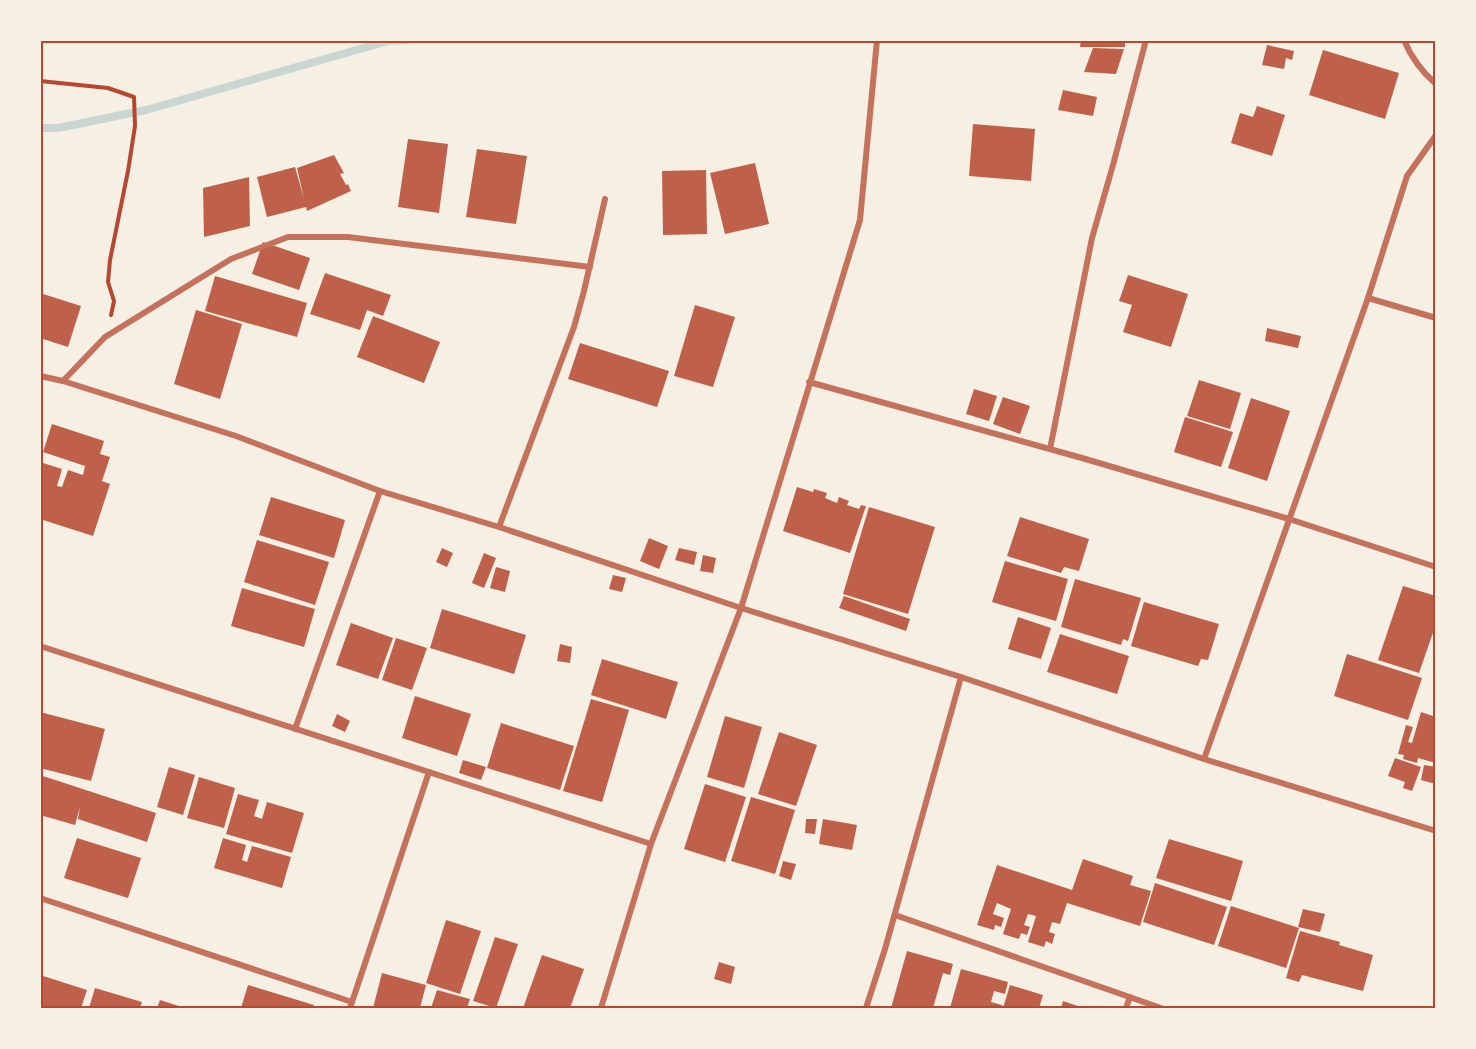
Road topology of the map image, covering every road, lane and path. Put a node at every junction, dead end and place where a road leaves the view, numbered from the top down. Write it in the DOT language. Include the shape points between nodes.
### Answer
graph roads {
  1 [pos="877,40"];
  2 [pos="1146,40"];
  3 [pos="1404,40"];
  4 [pos="40,81"];
  5 [pos="1436,84"];
  6 [pos="1436,135"];
  7 [pos="605,199"];
  8 [pos="590,267"];
  9 [pos="1368,297"];
  10 [pos="1436,318"];
  11 [pos="105,337"];
  12 [pos="40,376"];
  13 [pos="63,381"];
  14 [pos="809,382"];
  15 [pos="1050,449"];
  16 [pos="380,491"];
  17 [pos="1289,519"];
  18 [pos="499,527"];
  19 [pos="1436,567"];
  20 [pos="741,608"];
  21 [pos="40,646"];
  22 [pos="961,677"];
  23 [pos="295,729"];
  24 [pos="1204,759"];
  25 [pos="429,772"];
  26 [pos="1436,831"];
  27 [pos="651,844"];
  28 [pos="40,898"];
  29 [pos="895,915"];
  30 [pos="1130,997"];
  31 [pos="351,1005"];
  32 [pos="601,1008"];
  33 [pos="866,1008"];
  34 [pos="1126,1008"];
  35 [pos="1161,1008"];
  1 -- 14 [label="street" via="860,220"];
  2 -- 15 [label="street" via="1092,238"];
  3 -- 5 [label="street" via="1425,74"];
  4 -- 11 [label="path" via="108,88 134,97 135,126 110,261 108,282 114,301"];
  6 -- 9 [label="street" via="1407,176"];
  7 -- 8 [label="street"];
  8 -- 11 [label="street" via="348,237 288,237 231,259"];
  8 -- 18 [label="street" via="574,327"];
  9 -- 10 [label="street"];
  9 -- 17 [label="street"];
  11 -- 13 [label="street"];
  12 -- 13 [label="street"];
  13 -- 16 [label="street" via="236,436"];
  14 -- 15 [label="street"];
  14 -- 20 [label="street"];
  15 -- 17 [label="street"];
  16 -- 18 [label="street"];
  16 -- 23 [label="street"];
  17 -- 19 [label="street"];
  17 -- 24 [label="street"];
  18 -- 20 [label="street"];
  20 -- 22 [label="street"];
  20 -- 27 [label="street"];
  21 -- 23 [label="street"];
  22 -- 24 [label="street"];
  22 -- 29 [label="street"];
  23 -- 25 [label="street"];
  24 -- 26 [label="street"];
  25 -- 27 [label="street"];
  25 -- 31 [label="street"];
  27 -- 32 [label="street"];
  28 -- 31 [label="street"];
  29 -- 30 [label="street"];
  29 -- 33 [label="street"];
  30 -- 34 [label="street"];
  30 -- 35 [label="street"];
}
